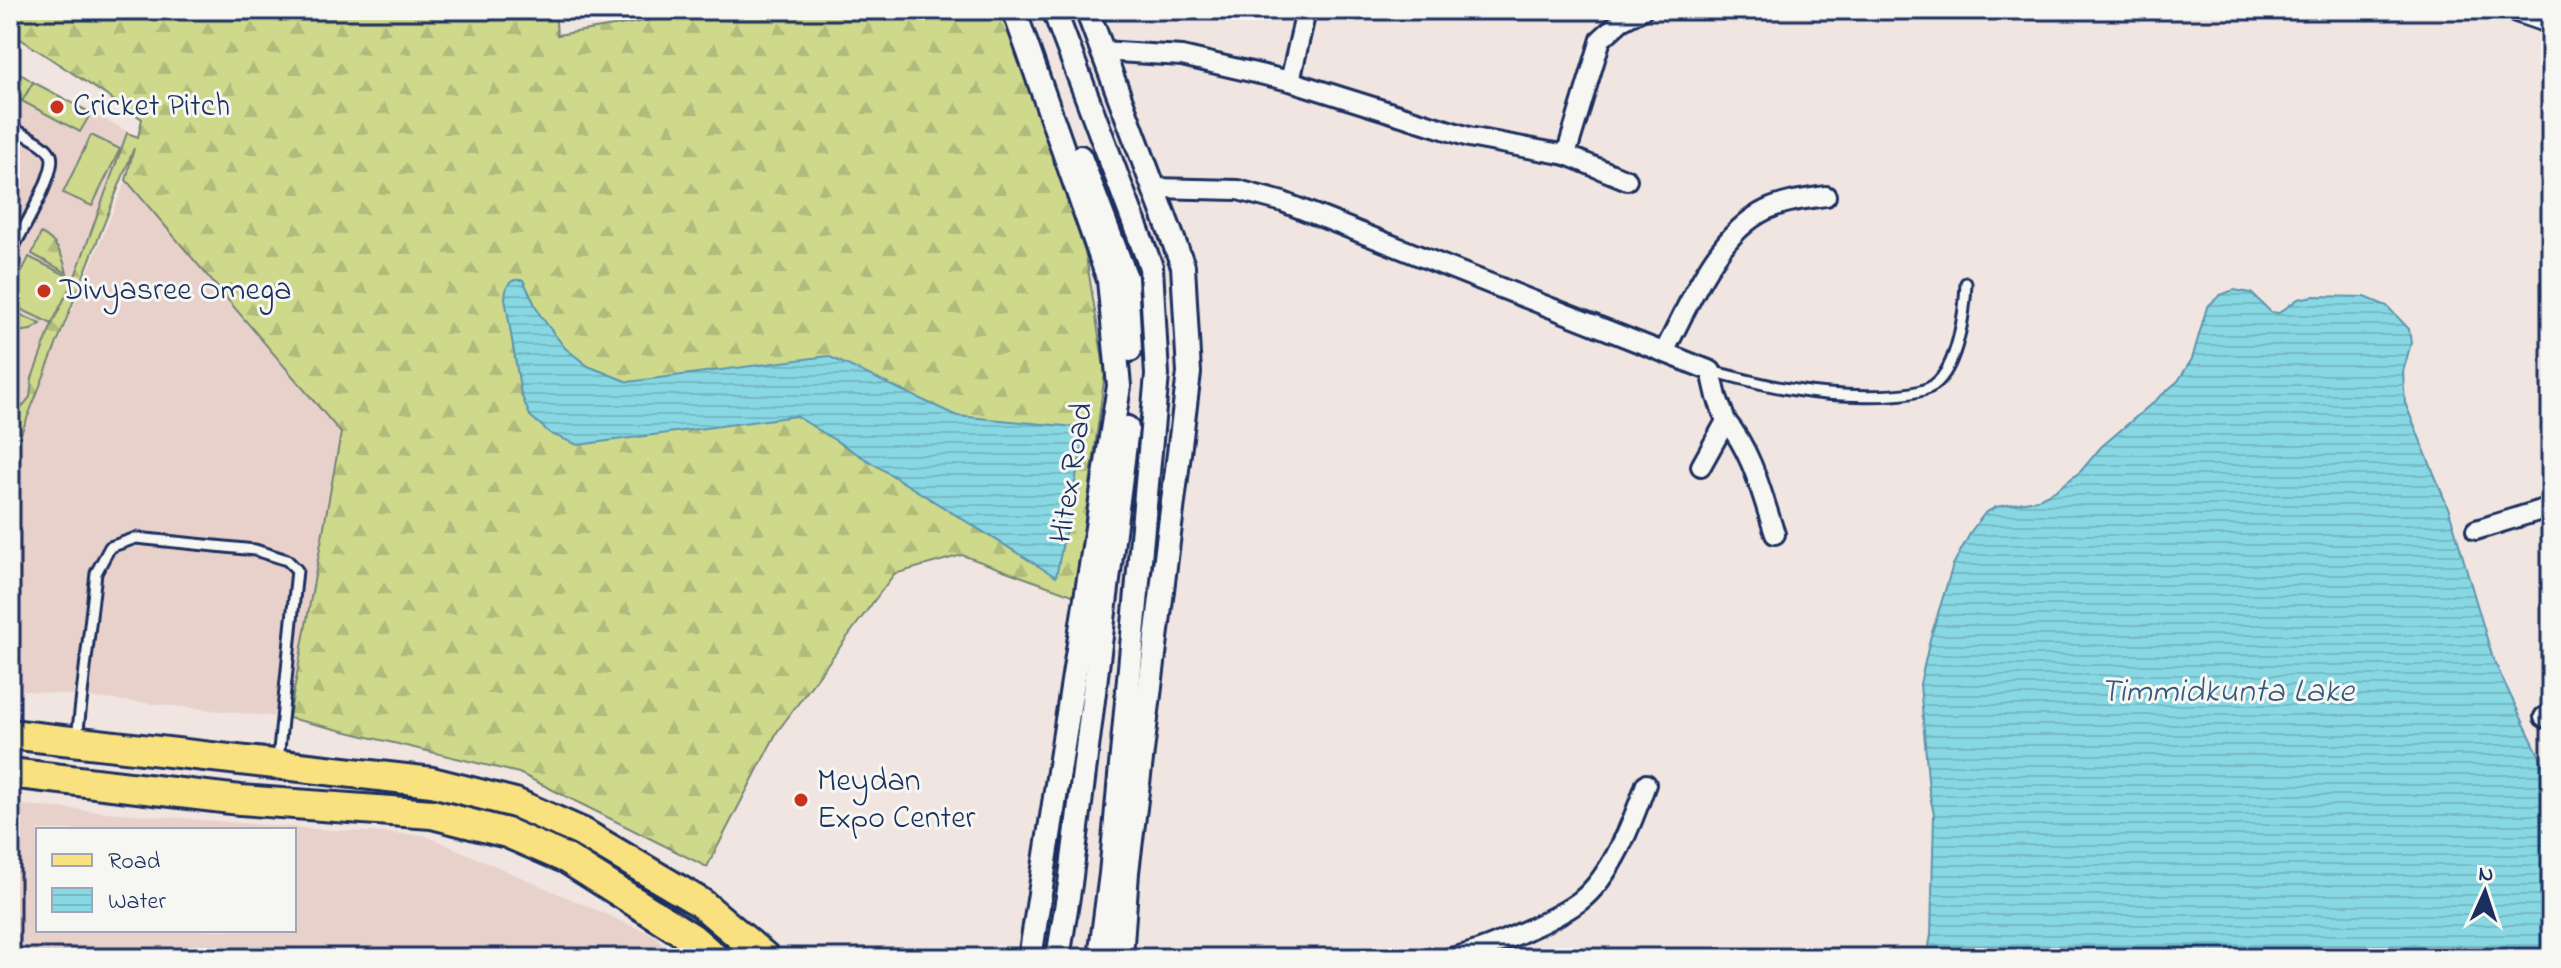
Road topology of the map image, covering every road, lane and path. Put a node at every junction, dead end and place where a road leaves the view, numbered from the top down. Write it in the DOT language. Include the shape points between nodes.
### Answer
graph roads {
  1 [pos="1014,10"];
  2 [pos="1025,10"];
  3 [pos="1054,10"];
  4 [pos="1087,10"];
  5 [pos="1642,10"];
  6 [pos="2510,10"];
  7 [pos="1304,13"];
  8 [pos="2551,24"];
  9 [pos="1101,51"];
  10 [pos="1290,81"];
  11 [pos="10,127"];
  12 [pos="1566,155"];
  13 [pos="1627,180"];
  14 [pos="1154,188"];
  15 [pos="1826,196"];
  16 [pos="10,254"];
  17 [pos="1966,283"];
  18 [pos="1664,352"];
  19 [pos="1711,371"];
  20 [pos="1726,421"];
  21 [pos="1701,466"];
  22 [pos="2551,507"];
  23 [pos="2476,530"];
  24 [pos="1775,534"];
  25 [pos="10,734"];
  26 [pos="77,741"];
  27 [pos="278,765"];
  28 [pos="10,773"];
  29 [pos="1646,784"];
  30 [pos="688,948"];
  31 [pos="1456,957"];
  32 [pos="715,958"];
  33 [pos="766,958"];
  34 [pos="1030,958"];
  35 [pos="1058,958"];
  36 [pos="1100,958"];
  37 [pos="1121,958"];
  38 [pos="1486,958"];
  1 -- 34 [label="street, Hitex Road" via="1109,280 1119,386"];
  2 -- 35 [label="street, Hitex Road" via="1126,278 1132,385"];
  3 -- 36 [label="street" via="1151,267 1157,375"];
  4 -- 9 [label="street"];
  5 -- 12 [label="street" via="1601,39"];
  6 -- 8 [label="street"];
  7 -- 10 [label="street"];
  9 -- 10 [label="street" via="1182,56"];
  9 -- 14 [label="street"];
  10 -- 12 [label="street" via="1469,137"];
  11 -- 16 [label="lane" via="44,147 52,162"];
  12 -- 13 [label="street"];
  14 -- 18 [label="street" via="1238,190 1283,202"];
  14 -- 37 [label="street" via="1183,266 1189,373"];
  15 -- 18 [label="street" via="1765,210 1725,241"];
  17 -- 19 [label="lane" via="1963,326 1950,362 1935,385 1915,393 1797,391"];
  18 -- 19 [label="street"];
  19 -- 20 [label="street"];
  20 -- 21 [label="street"];
  20 -- 24 [label="street" via="1749,456"];
  22 -- 23 [label="street"];
  25 -- 26 [label="main road"];
  26 -- 27 [label="main road"];
  26 -- 27 [label="lane" via="96,573 110,547 136,538 255,550 287,560 297,570"];
  27 -- 33 [label="main road" via="432,782 515,803 581,832 701,903"];
  28 -- 30 [label="main road" via="240,800 432,814 507,833 567,859"];
  29 -- 31 [label="street" via="1630,830 1582,900 1484,950"];
  30 -- 32 [label="main road"];
  31 -- 38 [label="street"];
}
